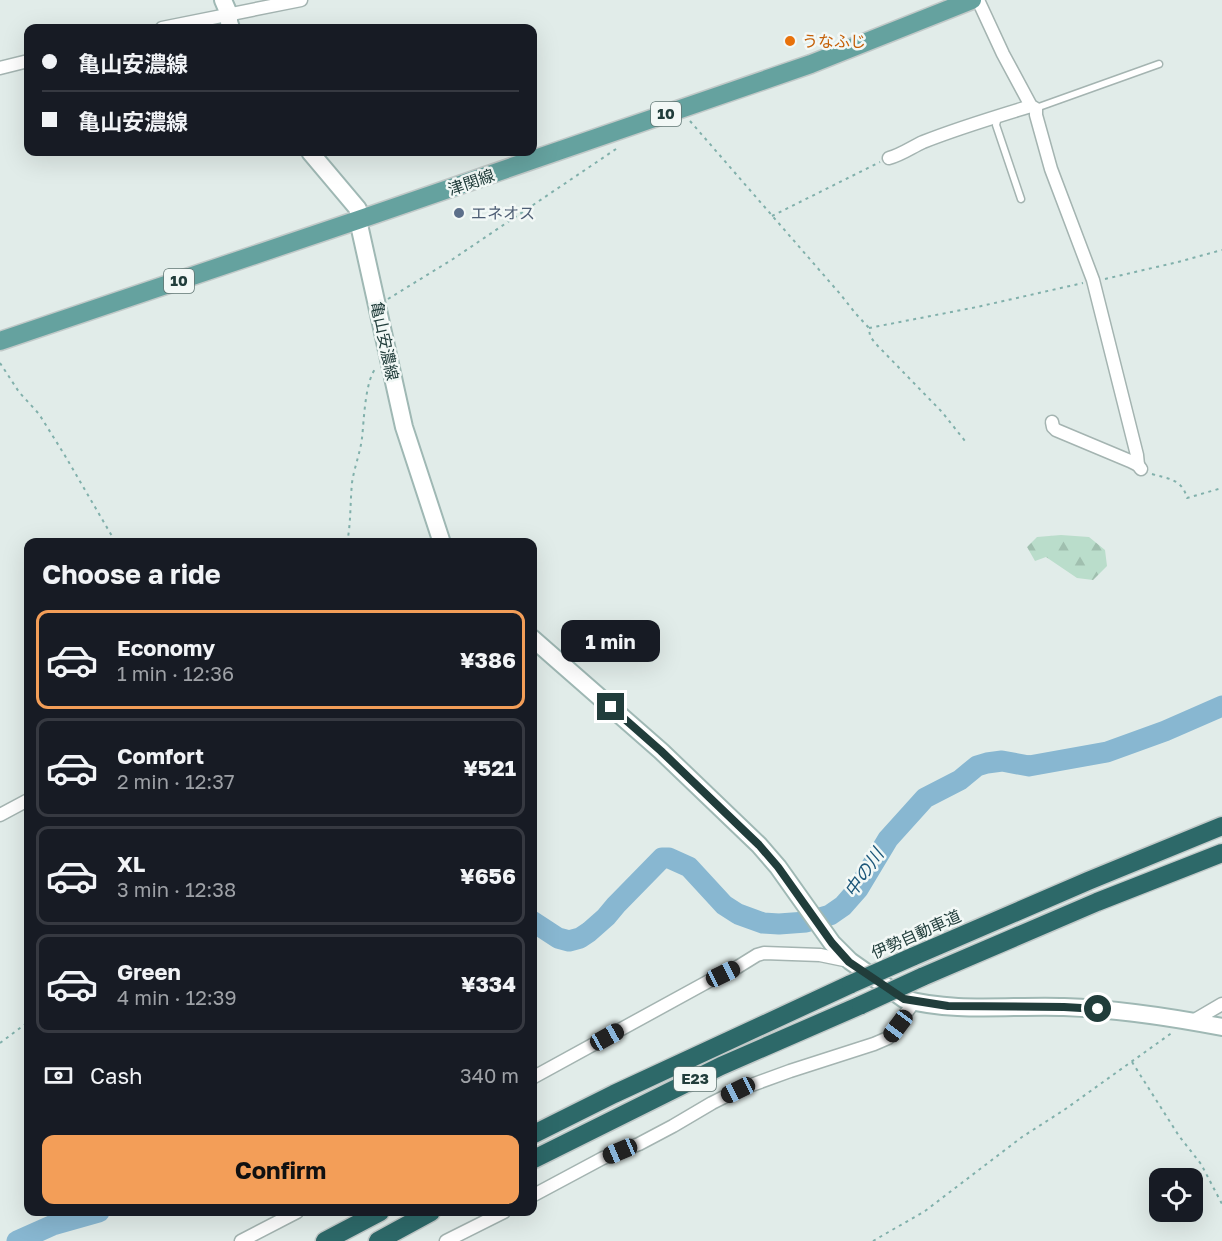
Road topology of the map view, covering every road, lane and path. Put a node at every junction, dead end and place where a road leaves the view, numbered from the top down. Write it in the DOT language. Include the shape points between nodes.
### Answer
graph roads {
  1 [pos="301,0"];
  2 [pos="972,0"];
  3 [pos="978,0"];
  4 [pos="228,14"];
  5 [pos="181,24"];
  6 [pos="24,62"];
  7 [pos="1159,64"];
  8 [pos="0,68"];
  9 [pos="1033,108"];
  10 [pos="681,109"];
  11 [pos="998,116"];
  12 [pos="624,142"];
  13 [pos="313,156"];
  14 [pos="889,158"];
  15 [pos="1021,199"];
  16 [pos="772,216"];
  17 [pos="358,220"];
  18 [pos="1222,250"];
  19 [pos="1093,281"];
  20 [pos="378,304"];
  21 [pos="869,328"];
  22 [pos="0,341"];
  23 [pos="390,361"];
  24 [pos="0,363"];
  25 [pos="1052,422"];
  26 [pos="965,441"];
  27 [pos="1140,467"];
  28 [pos="1222,488"];
  29 [pos="113,538"];
  30 [pos="348,538"];
  31 [pos="440,538"];
  32 [pos="537,642"];
  33 [pos="24,802"];
  34 [pos="0,815"];
  35 [pos="1222,826"];
  36 [pos="1222,853"];
  37 [pos="849,962"];
  38 [pos="914,1002"];
  39 [pos="1222,1004"];
  40 [pos="1193,1021"];
  41 [pos="24,1025"];
  42 [pos="1222,1027"];
  43 [pos="1172,1032"];
  44 [pos="0,1043"];
  45 [pos="1132,1062"];
  46 [pos="537,1075"];
  47 [pos="537,1132"];
  48 [pos="537,1158"];
  49 [pos="537,1193"];
  50 [pos="1222,1204"];
  51 [pos="289,1216"];
  52 [pos="372,1216"];
  53 [pos="424,1216"];
  54 [pos="496,1216"];
  55 [pos="240,1241"];
  56 [pos="325,1241"];
  57 [pos="378,1241"];
  58 [pos="446,1241"];
  59 [pos="873,1241"];
  1 -- 4 [label="street"];
  2 -- 10 [label="main road, 津関線 / 10" via="811,64"];
  3 -- 9 [label="street"];
  4 -- 5 [label="street"];
  6 -- 8 [label="street"];
  7 -- 9 [label="lane"];
  9 -- 11 [label="street"];
  9 -- 19 [label="street"];
  10 -- 16 [label="path"];
  10 -- 17 [label="main road, 津関線 / 10"];
  11 -- 14 [label="street"];
  11 -- 15 [label="lane" via="996,125"];
  12 -- 20 [label="path" via="453,259"];
  13 -- 17 [label="main road, 亀山安濃線" via="358,209"];
  14 -- 16 [label="path"];
  16 -- 21 [label="path"];
  17 -- 20 [label="main road, 亀山安濃線"];
  17 -- 22 [label="main road, 津関線 / 10"];
  18 -- 19 [label="path"];
  19 -- 21 [label="path"];
  19 -- 27 [label="street"];
  20 -- 23 [label="main road, 亀山安濃線"];
  21 -- 26 [label="path" via="875,343"];
  23 -- 30 [label="path" via="374,369 369,382 352,482"];
  23 -- 31 [label="main road, 亀山安濃線" via="404,427"];
  24 -- 29 [label="path" via="39,414"];
  25 -- 27 [label="street" via="1056,430"];
  27 -- 28 [label="path" via="1177,482 1185,489 1187,498"];
  32 -- 37 [label="main road" via="661,751 759,845"];
  33 -- 34 [label="street"];
  35 -- 47 [label="highway, 伊勢自動車道 / E23, bridge" via="851,984"];
  36 -- 48 [label="highway, E23, bridge" via="1097,902 721,1066"];
  37 -- 38 [label="main road"];
  37 -- 46 [label="street" via="820,955 757,955"];
  38 -- 40 [label="main road" via="1064,1007"];
  38 -- 49 [label="street" via="888,1038 738,1090 648,1140 603,1158"];
  39 -- 40 [label="street"];
  40 -- 42 [label="main road"];
  41 -- 44 [label="path"];
  43 -- 45 [label="path"];
  45 -- 50 [label="path" via="1201,1164"];
  45 -- 59 [label="path" via="1022,1137 925,1211"];
  51 -- 55 [label="street"];
  52 -- 56 [label="highway"];
  53 -- 57 [label="highway"];
  54 -- 58 [label="street"];
}
